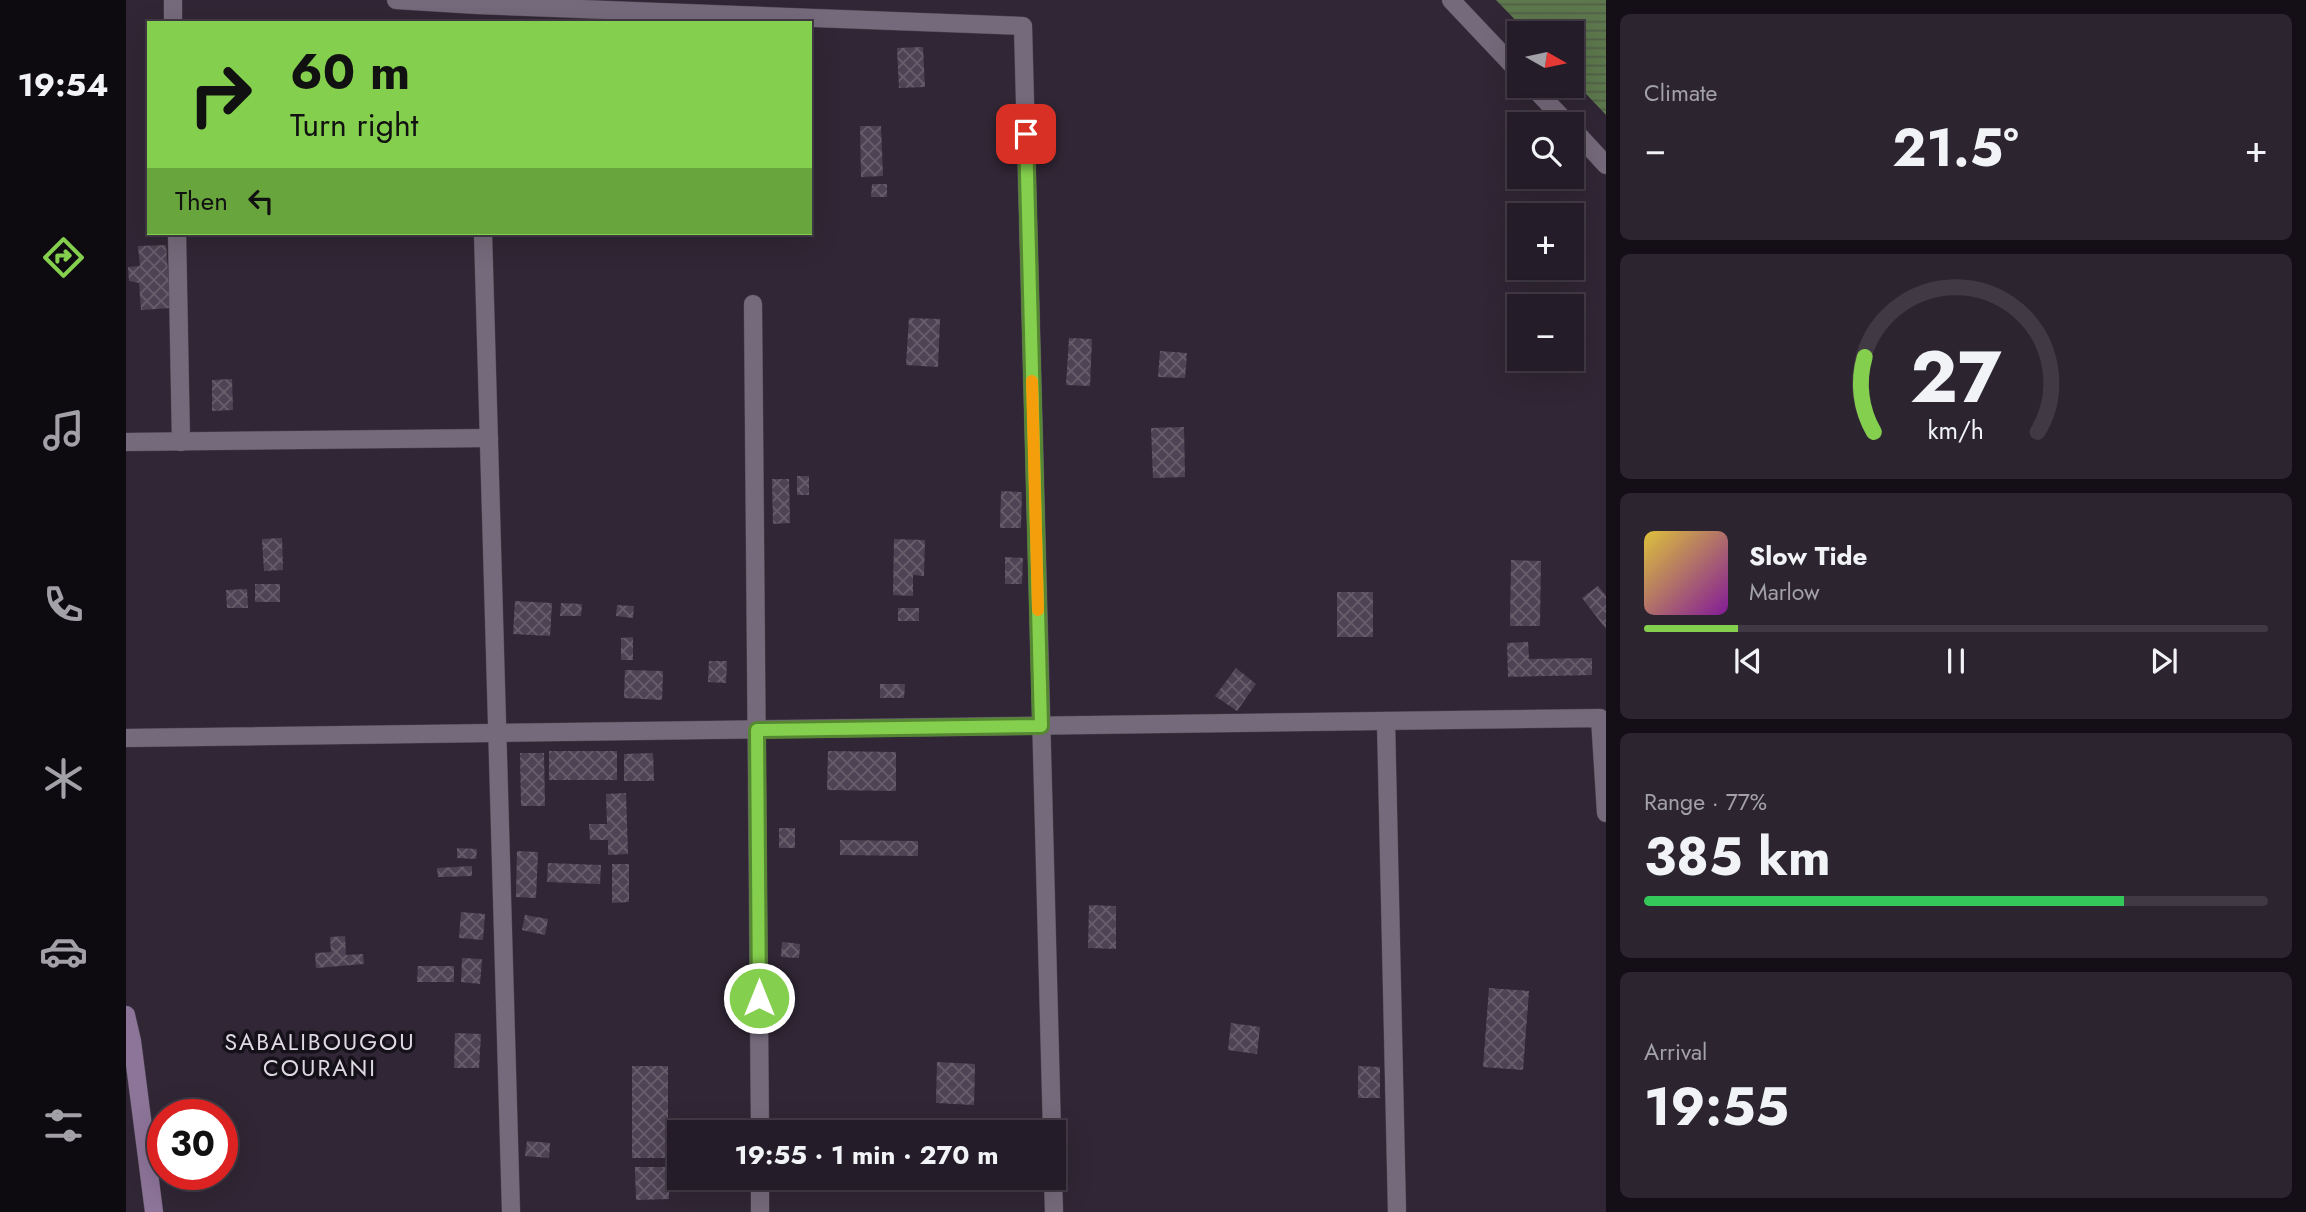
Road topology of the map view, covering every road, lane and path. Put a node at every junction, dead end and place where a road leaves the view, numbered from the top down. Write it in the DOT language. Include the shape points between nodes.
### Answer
graph roads {
  1 [pos="173,0"];
  2 [pos="396,0"];
  3 [pos="1451,0"];
  4 [pos="833,9"];
  5 [pos="477,14"];
  6 [pos="173,21"];
  7 [pos="1507,59"];
  8 [pos="1543,98"];
  9 [pos="1557,112"];
  10 [pos="1584,141"];
  11 [pos="1606,165"];
  12 [pos="177,235"];
  13 [pos="483,235"];
  14 [pos="753,304"];
  15 [pos="489,438"];
  16 [pos="181,442"];
  17 [pos="126,443"];
  18 [pos="1386,721"];
  19 [pos="1041,726"];
  20 [pos="757,730"];
  21 [pos="497,733"];
  22 [pos="126,738"];
  23 [pos="1606,814"];
  24 [pos="126,1015"];
  25 [pos="760,1120"];
  26 [pos="1052,1120"];
  27 [pos="760,1190"];
  28 [pos="1053,1190"];
  29 [pos="155,1212"];
  30 [pos="511,1212"];
  31 [pos="760,1212"];
  32 [pos="1054,1212"];
  33 [pos="1397,1212"];
  1 -- 6 [label="street"];
  2 -- 5 [label="street"];
  3 -- 7 [label="street"];
  4 -- 5 [label="street"];
  4 -- 19 [label="street" via="1023,26"];
  8 -- 9 [label="street"];
  10 -- 11 [label="street"];
  12 -- 16 [label="street"];
  13 -- 15 [label="street"];
  14 -- 20 [label="street"];
  15 -- 16 [label="street"];
  15 -- 21 [label="street"];
  16 -- 17 [label="street"];
  18 -- 19 [label="street"];
  18 -- 23 [label="street" via="1600,718"];
  18 -- 33 [label="street"];
  19 -- 20 [label="street"];
  19 -- 26 [label="street"];
  20 -- 21 [label="street"];
  20 -- 25 [label="street"];
  21 -- 22 [label="street"];
  21 -- 30 [label="street"];
  24 -- 29 [label="main road"];
  27 -- 31 [label="street"];
  28 -- 32 [label="street"];
}
